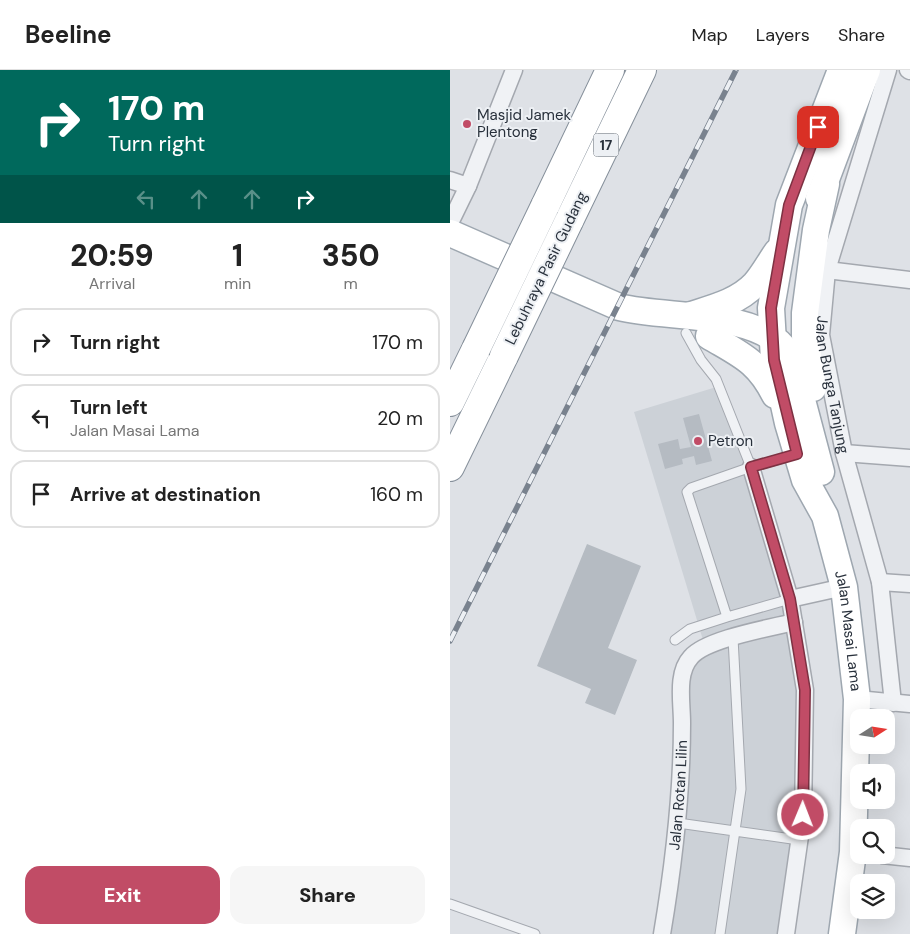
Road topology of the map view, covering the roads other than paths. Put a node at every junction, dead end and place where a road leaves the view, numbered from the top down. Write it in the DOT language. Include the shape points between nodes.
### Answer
graph roads {
  1 [pos="514,70"];
  2 [pos="610,70"];
  3 [pos="642,70"];
  4 [pos="841,70"];
  5 [pos="867,70"];
  6 [pos="888,70"];
  7 [pos="450,180"];
  8 [pos="826,184"];
  9 [pos="468,186"];
  10 [pos="450,223"];
  11 [pos="450,233"];
  12 [pos="781,246"];
  13 [pos="826,270"];
  14 [pos="910,280"];
  15 [pos="695,328"];
  16 [pos="772,338"];
  17 [pos="450,402"];
  18 [pos="788,423"];
  19 [pos="844,453"];
  20 [pos="797,454"];
  21 [pos="910,458"];
  22 [pos="450,467"];
  23 [pos="751,467"];
  24 [pos="821,472"];
  25 [pos="825,516"];
  26 [pos="880,582"];
  27 [pos="910,584"];
  28 [pos="844,587"];
  29 [pos="790,599"];
  30 [pos="727,617"];
  31 [pos="794,622"];
  32 [pos="733,638"];
  33 [pos="675,640"];
  34 [pos="857,700"];
  35 [pos="893,703"];
  36 [pos="910,704"];
  37 [pos="856,819"];
  38 [pos="678,823"];
  39 [pos="736,831"];
  40 [pos="799,840"];
  41 [pos="895,856"];
  42 [pos="910,858"];
  43 [pos="854,864"];
  44 [pos="450,904"];
  45 [pos="534,934"];
  46 [pos="662,934"];
  47 [pos="720,934"];
  48 [pos="786,934"];
  49 [pos="842,934"];
  1 -- 9 [label="street"];
  2 -- 17 [label="highway, Lebuhraya Pasir Gudang / 17, bridge"];
  3 -- 22 [label="highway, Lebuhraya Pasir Gudang / 17, bridge"];
  4 -- 12 [label="main road, Jalan Masai Lama" via="789,205"];
  5 -- 8 [label="main road"];
  6 -- 13 [label="street, Jalan Bunga Tanjung"];
  7 -- 9 [label="street"];
  8 -- 16 [label="main road" via="807,224 794,266 787,310"];
  8 -- 24 [label="main road" via="805,313 805,336 822,437"];
  9 -- 10 [label="street"];
  11 -- 15 [label="main road" via="619,307"];
  12 -- 15 [label="main road" via="755,284"];
  12 -- 16 [label="main road, Jalan Masai Lama" via="771,308"];
  13 -- 14 [label="street"];
  13 -- 19 [label="street, Jalan Bunga Tanjung" via="821,335"];
  15 -- 16 [label="main road" via="753,328"];
  15 -- 18 [label="main road" via="755,364 767,379"];
  15 -- 23 [label="lane" via="701,360 716,379"];
  16 -- 18 [label="main road, Jalan Masai Lama"];
  16 -- 24 [label="main road" via="785,349 793,366"];
  18 -- 20 [label="main road, Jalan Masai Lama"];
  19 -- 21 [label="street"];
  19 -- 26 [label="street, Jalan Bunga Tanjung"];
  20 -- 23 [label="lane"];
  20 -- 25 [label="main road, Jalan Masai Lama" via="805,480"];
  23 -- 29 [label="street"];
  23 -- 30 [label="lane" via="687,492"];
  24 -- 25 [label="main road"];
  25 -- 28 [label="main road, Jalan Masai Lama"];
  26 -- 27 [label="street"];
  26 -- 35 [label="street, Jalan Bunga Tanjung"];
  28 -- 29 [label="street"];
  28 -- 34 [label="main road, Jalan Masai Lama"];
  29 -- 30 [label="lane"];
  29 -- 31 [label="street"];
  30 -- 33 [label="lane" via="690,629"];
  31 -- 32 [label="street"];
  31 -- 40 [label="street" via="805,690 803,815"];
  32 -- 38 [label="street, Jalan Rotan Lilin" via="703,646 690,657 682,674 682,780"];
  32 -- 39 [label="lane" via="741,770"];
  34 -- 35 [label="street"];
  34 -- 37 [label="main road, Jalan Masai Lama"];
  35 -- 36 [label="street"];
  38 -- 39 [label="lane"];
  38 -- 46 [label="street, Jalan Rotan Lilin"];
  39 -- 40 [label="lane"];
  39 -- 47 [label="lane"];
  40 -- 48 [label="street"];
  41 -- 42 [label="street"];
  43 -- 49 [label="main road, Jalan Masai Lama"];
  44 -- 45 [label="lane"];
}
